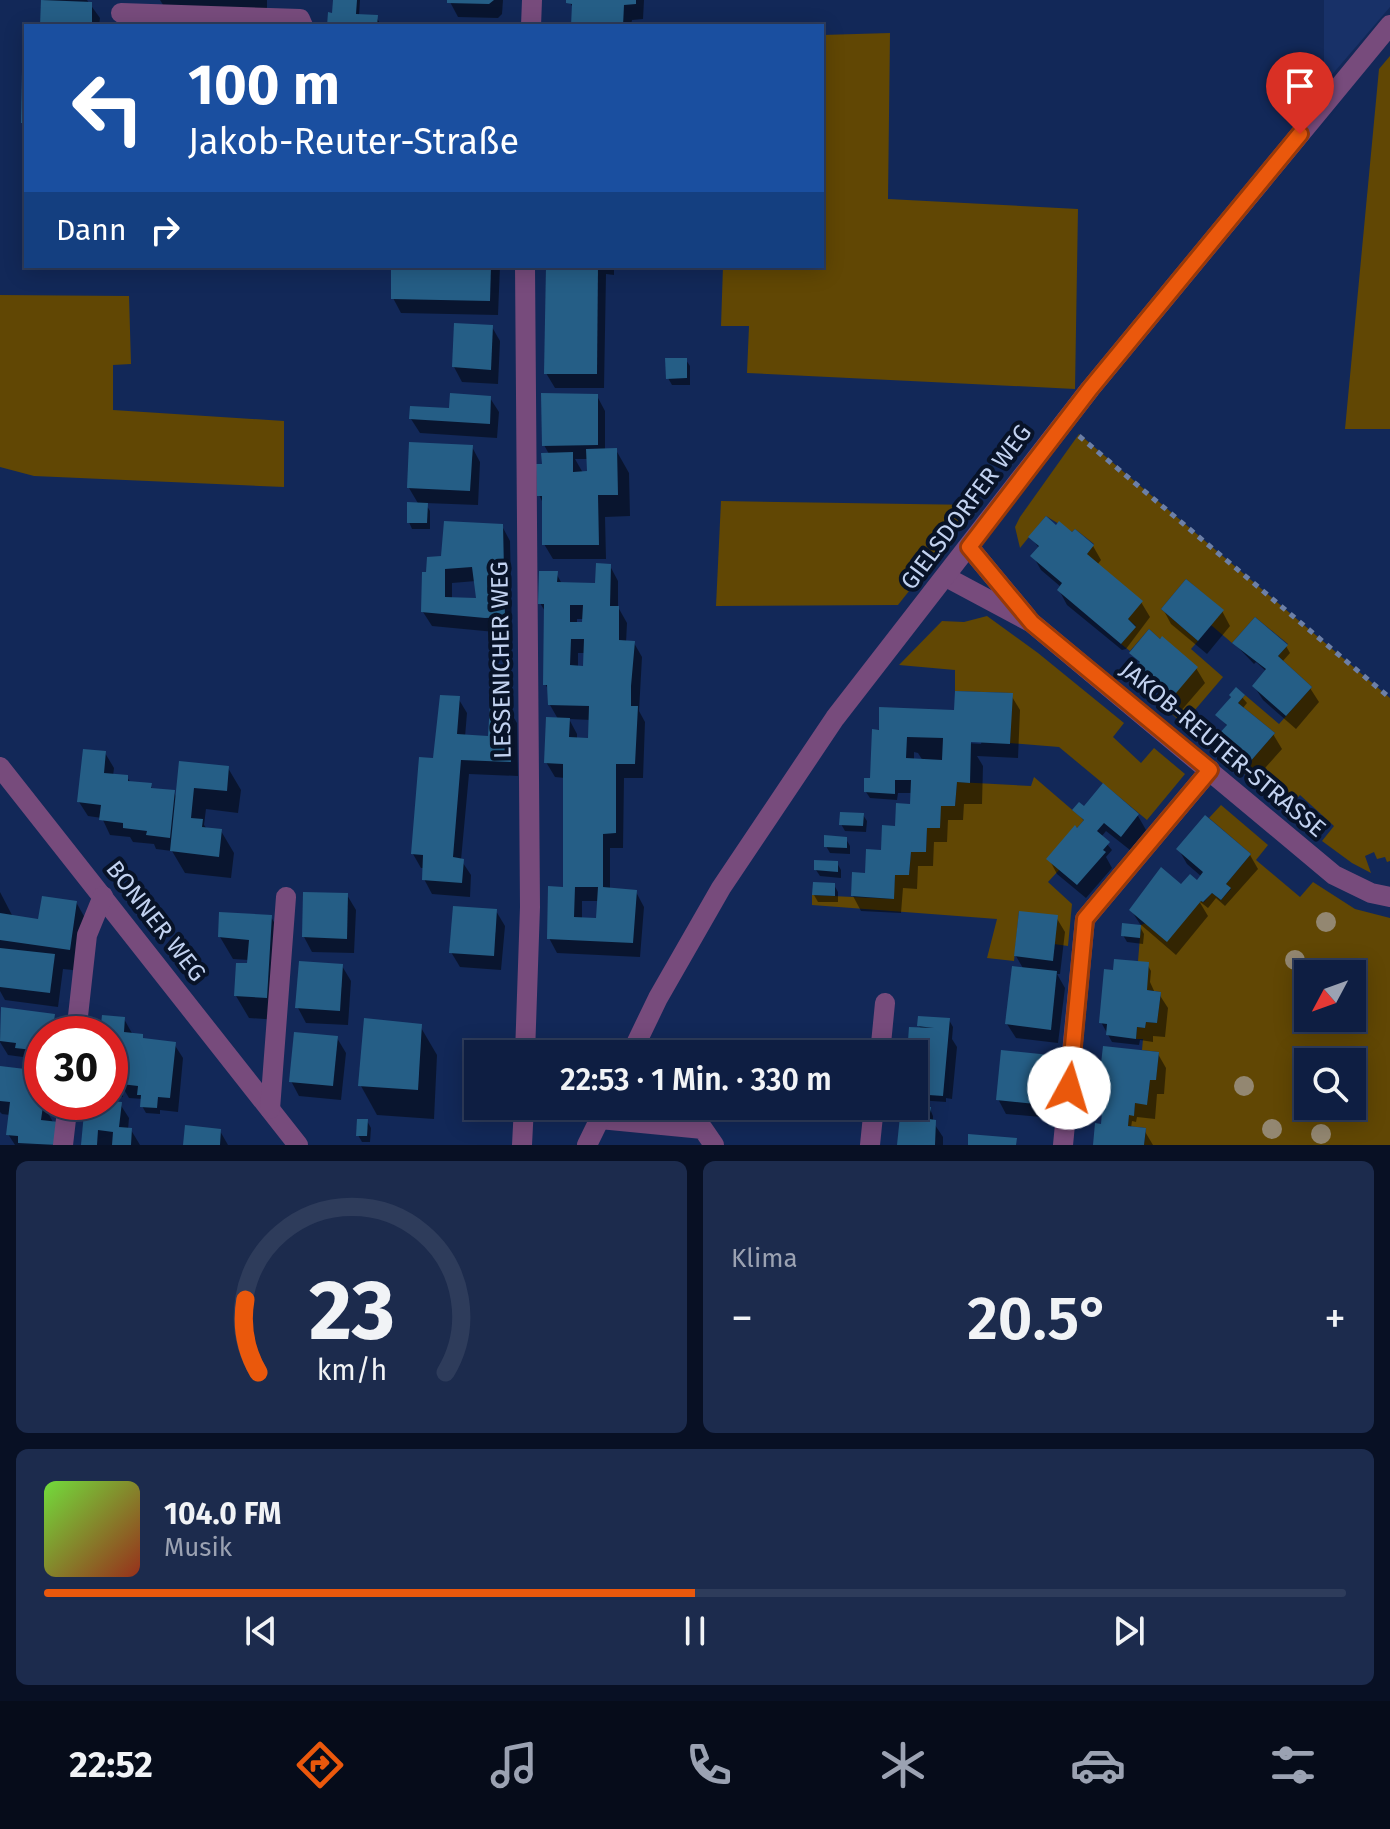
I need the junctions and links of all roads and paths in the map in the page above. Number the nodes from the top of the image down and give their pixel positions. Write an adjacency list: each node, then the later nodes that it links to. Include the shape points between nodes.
1 (532, 0): 4 (street)
2 (121, 13): 3 (street)
3 (301, 15)
4 (531, 24)
5 (1390, 25): 7 (street, GIELSDORFER WEG)
6 (525, 268): 19 (street, LESSENICHER WEG, via 530,907)
7 (1064, 423): 8 (street, GIELSDORFER WEG); 11 (path)
8 (969, 547): 9 (street, GIELSDORFER WEG); 10 (street, JAKOB-REUTER-STRASSE)
9 (946, 577): 10 (street, JAKOB-REUTER-STRASSE); 20 (street, GIELSDORFER WEG, via 835,718 764,820 686,947)
10 (1032, 623): 13 (street, JAKOB-REUTER-STRASSE)
11 (1390, 698)
12 (0, 767): 14 (street, BONNER WEG)
13 (1210, 770): 16 (street, JAKOB-REUTER-STRASSE, via 1334,875); 34 (street, via 1085,919)
14 (103, 896): 18 (street, via 87,935); 22 (street, BONNER WEG)
15 (286, 897): 22 (street)
16 (1390, 897)
17 (885, 1003): 21 (street)
18 (78, 1016)
19 (525, 1040)
20 (638, 1040)
21 (881, 1040)
22 (270, 1109): 29 (street, BONNER WEG)
23 (66, 1120): 28 (street)
24 (523, 1120): 30 (street)
25 (599, 1120): 31 (street)
26 (650, 1120): 32 (street, via 703,1129)
27 (873, 1120): 33 (street)
28 (63, 1145)
29 (298, 1145)
30 (522, 1145)
31 (587, 1145)
32 (714, 1145)
33 (870, 1145)
34 (1063, 1145)

